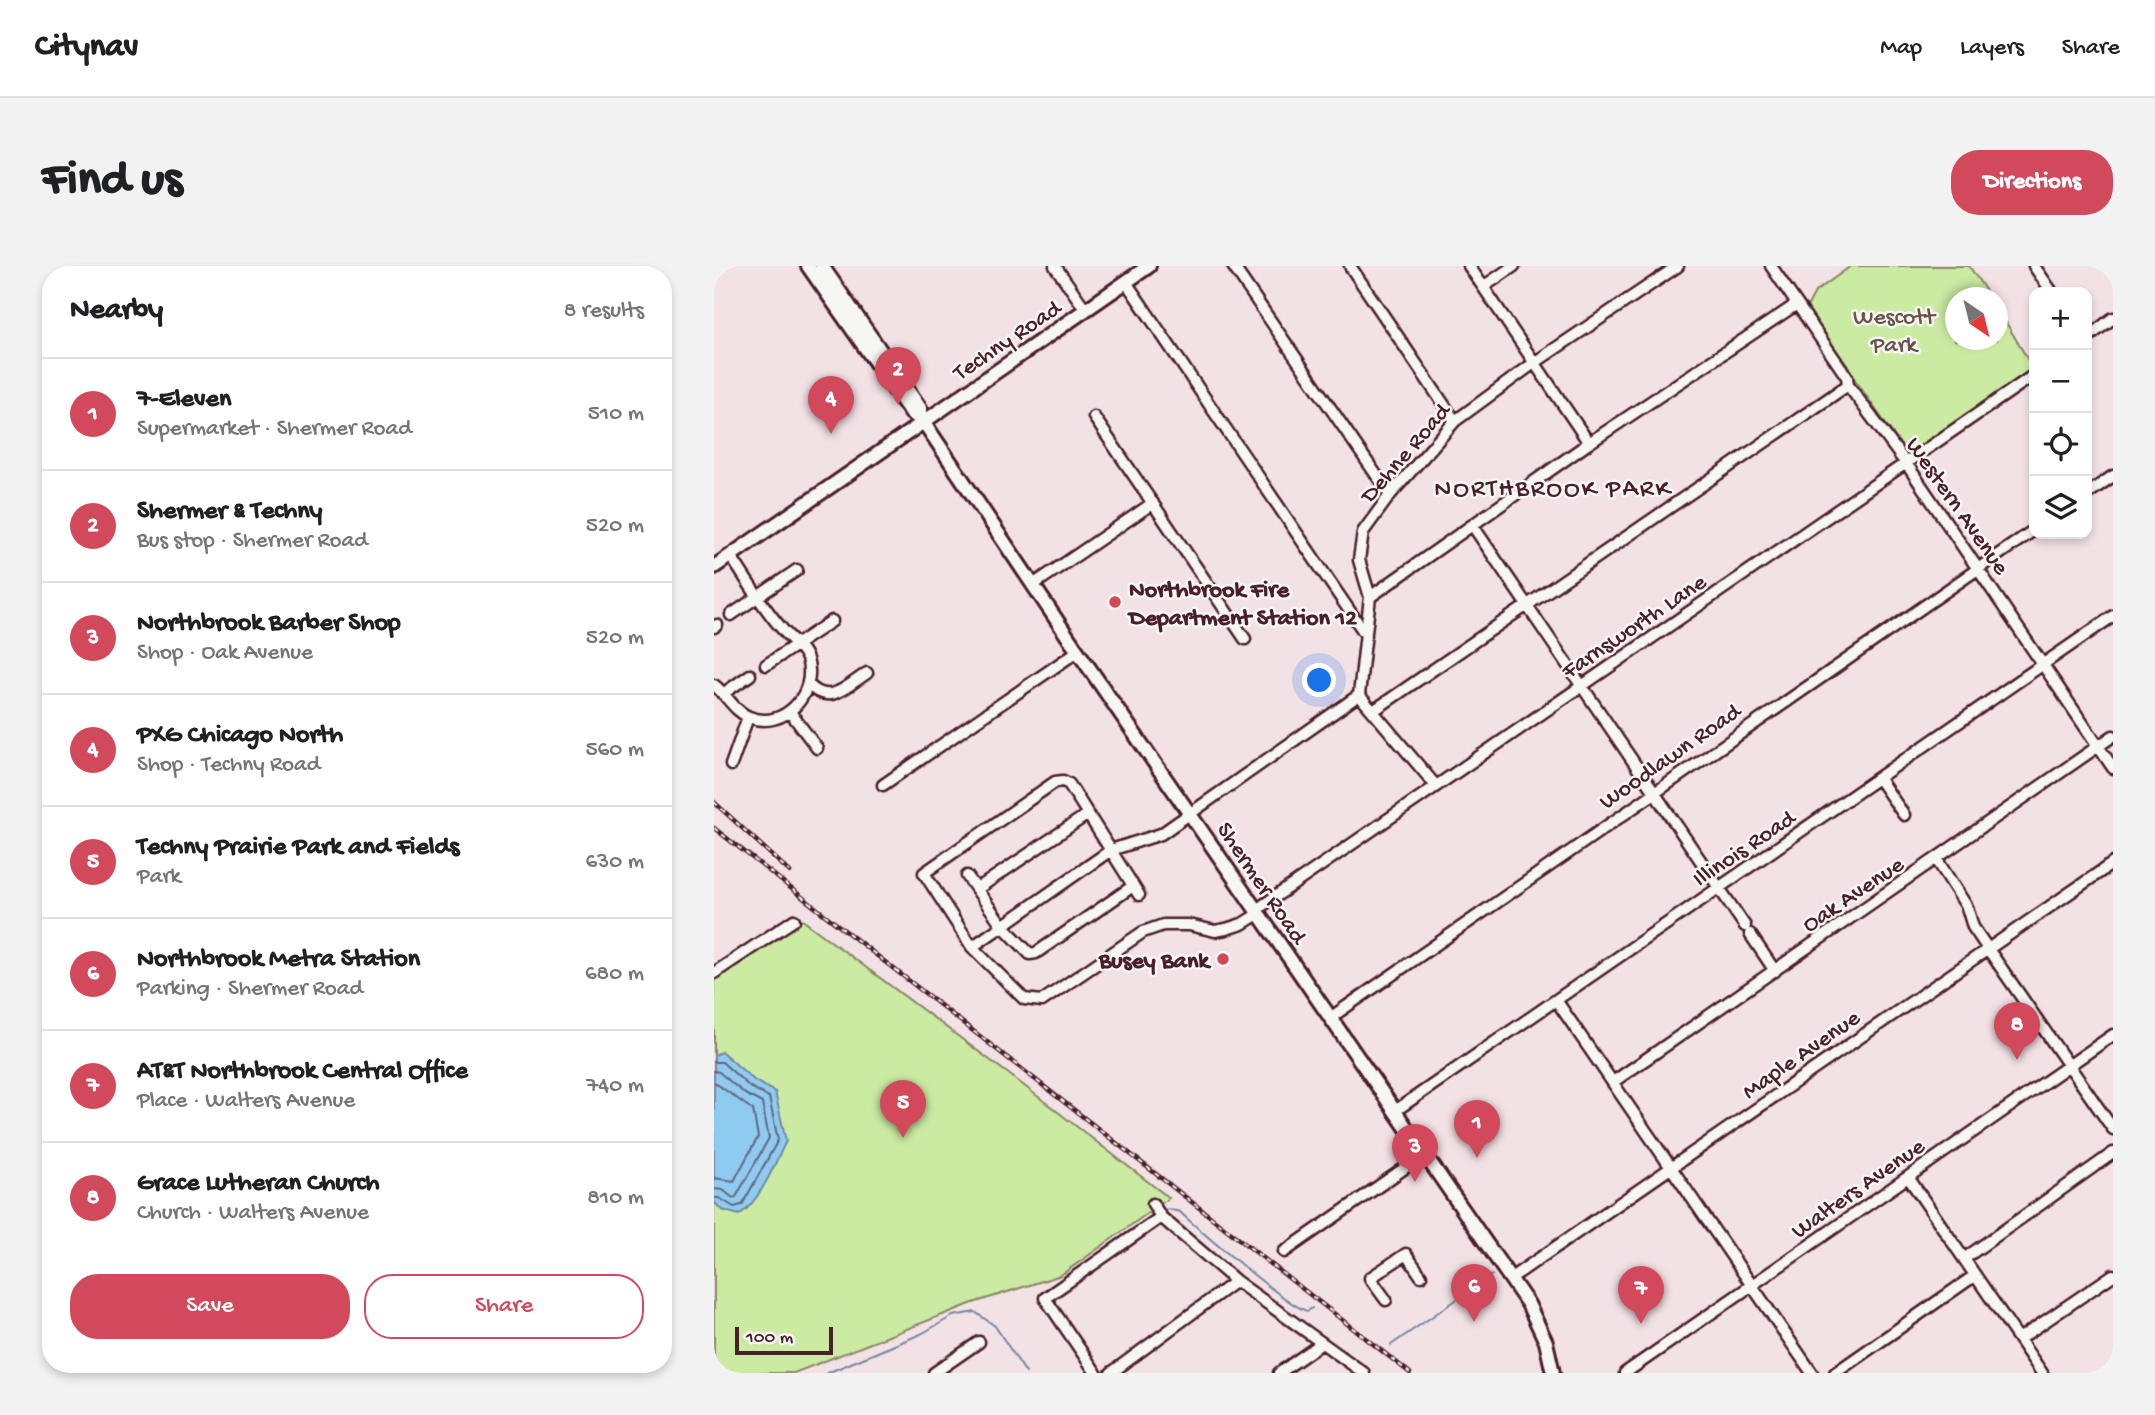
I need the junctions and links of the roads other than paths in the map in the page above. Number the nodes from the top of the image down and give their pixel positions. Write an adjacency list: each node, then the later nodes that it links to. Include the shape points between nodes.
1 (808, 266): 23 (main road, Shermer Road, via 911,414)
2 (822, 266): 23 (main road, Shermer Road, via 920,408)
3 (1055, 266): 16 (street)
4 (1149, 266): 12 (main road, Techny Road)
5 (1233, 266): 29 (street)
6 (1350, 266): 24 (street)
7 (1468, 266): 13 (street)
8 (1514, 266): 13 (street)
9 (1678, 266): 19 (street, Dehne Road)
10 (1771, 266): 15 (street, Western Avenue)
11 (2034, 266): 14 (street)
12 (1126, 282): 16 (main road, Techny Road); 44 (street)
13 (1483, 287): 19 (street)
14 (2049, 287)
15 (1797, 304): 21 (street, Western Avenue); 25 (street)
16 (1086, 310): 23 (main road, Techny Road)
17 (2113, 318): 18 (street)
18 (2092, 334)
19 (1534, 363): 24 (street, Dehne Road); 25 (street)
20 (2029, 377): 26 (street, Farnsworth Lane)
21 (1848, 385): 26 (street, Western Avenue); 40 (street)
22 (1094, 417): 30 (street)
23 (923, 421): 33 (main road, Techny Road); 37 (main road, Shermer Road)
24 (1455, 421): 29 (street, Dehne Road)
25 (1589, 443): 31 (street)
26 (1906, 463): 35 (street, Western Avenue); 54 (street, Farnsworth Lane)
27 (2113, 476): 28 (street)
28 (2092, 491)
29 (1390, 495): 39 (street, Dehne Road, via 1363,532 1359,560)
30 (1153, 503): 37 (street); 45 (street)
31 (1474, 526): 39 (street); 40 (street)
32 (2029, 533): 35 (street, Woodlawn Road)
33 (730, 555): 34 (main road, Techny Road); 38 (street)
34 (714, 567)
35 (1977, 569): 48 (street, Western Avenue); 68 (street, Woodlawn Road)
36 (797, 570): 38 (street)
37 (1033, 585): 47 (main road, Shermer Road)
38 (758, 596): 41 (street); 46 (street)
39 (1370, 597): 44 (street, Dehne Road)
40 (1527, 606): 54 (street); 57 (street)
41 (731, 615)
42 (2113, 616): 48 (street, Illinois Road)
43 (832, 621): 46 (street)
44 (1366, 635): 56 (street, Dehne Road)
45 (1245, 639)
46 (797, 645): 49 (street); 52 (street, via 807,658)
47 (1078, 651): 66 (street); 69 (main road, Shermer Road)
48 (2042, 664): 61 (street, Western Avenue); 65 (street, Illinois Road)
49 (766, 665)
50 (867, 673): 52 (street, via 824,696)
51 (750, 675): 55 (street)
52 (808, 684): 58 (street)
53 (714, 685): 55 (street)
54 (1581, 686): 67 (street, Farnsworth Lane); 68 (street)
55 (724, 693): 59 (street)
56 (1359, 695): 57 (street); 69 (street)
57 (1373, 711): 67 (street)
58 (790, 712): 59 (street, via 772,720); 62 (street)
59 (748, 717): 63 (street)
60 (2113, 736): 61 (street, Oak Avenue)
61 (2098, 747): 64 (street, Western Avenue); 73 (street, Oak Avenue)
62 (817, 748)
63 (732, 765)
64 (2113, 768)
65 (1879, 779): 71 (street); 76 (street, Illinois Road)
66 (883, 785)
67 (1436, 786): 78 (street, Farnsworth Lane)
68 (1653, 792): 76 (street); 86 (street, Woodlawn Road)
69 (1190, 812): 72 (street, via 1161,834); 78 (main road, Shermer Road)
70 (1088, 814): 72 (street); 77 (street); 81 (street, via 1069,784 1055,782 924,873)
71 (1904, 815)
72 (1111, 849): 80 (street); 80 (street, via 1136,890 1036,953 1030,954)
73 (1937, 860): 82 (street); 83 (street, Oak Avenue)
74 (2113, 863): 82 (street, Maple Avenue)
75 (967, 876): 77 (street)
76 (1719, 888): 83 (street); 85 (street, Illinois Road)
77 (976, 889): 80 (street)
78 (1257, 912): 81 (street, Farnsworth Lane, via 1234,927 1215,931 1189,925 1143,932 1042,1001 1024,999); 86 (main road, Shermer Road)
79 (794, 920): 84 (street)
80 (1002, 925): 81 (street)
81 (972, 947)
82 (1988, 949): 88 (street); 94 (street, Maple Avenue)
83 (1775, 971): 89 (street, Oak Avenue)
84 (714, 974)
85 (1556, 1000): 89 (street); 90 (street, Illinois Road)
86 (1330, 1018): 90 (main road, Shermer Road)
87 (2113, 1035): 88 (street, Walters Avenue)
88 (2068, 1066): 91 (street); 95 (street, Walters Avenue)
89 (1613, 1083): 94 (street)
90 (1395, 1111): 93 (main road, Shermer Road)
91 (2113, 1129)
92 (2113, 1153): 99 (street)
93 (1425, 1154): 98 (street); 103 (main road, Shermer Road)
94 (1671, 1168): 103 (street, Maple Avenue); 105 (street)
95 (1908, 1177): 99 (street); 105 (street, Walters Avenue)
96 (1153, 1204): 97 (street)
97 (1161, 1217): 104 (street); 111 (street, via 1045,1298)
98 (1284, 1252)
99 (1965, 1258): 102 (street)
100 (2113, 1275): 107 (street)
101 (1421, 1276): 106 (street, via 1406,1254 1370,1278)
102 (1974, 1276): 107 (street); 118 (street)
103 (1511, 1278): 115 (main road, Shermer Road, via 1543,1334)
104 (1236, 1281): 109 (street); 112 (street)
105 (1750, 1285): 116 (street, Walters Avenue); 117 (street)
106 (1386, 1300)
107 (2019, 1339): 119 (street)
108 (979, 1342): 110 (street)
109 (1322, 1343): 113 (street); 114 (street)
110 (934, 1373)
111 (1096, 1373)
112 (1111, 1373)
113 (1279, 1373)
114 (1364, 1373)
115 (1553, 1373)
116 (1625, 1373)
117 (1812, 1373)
118 (1835, 1373)
119 (2042, 1373)

